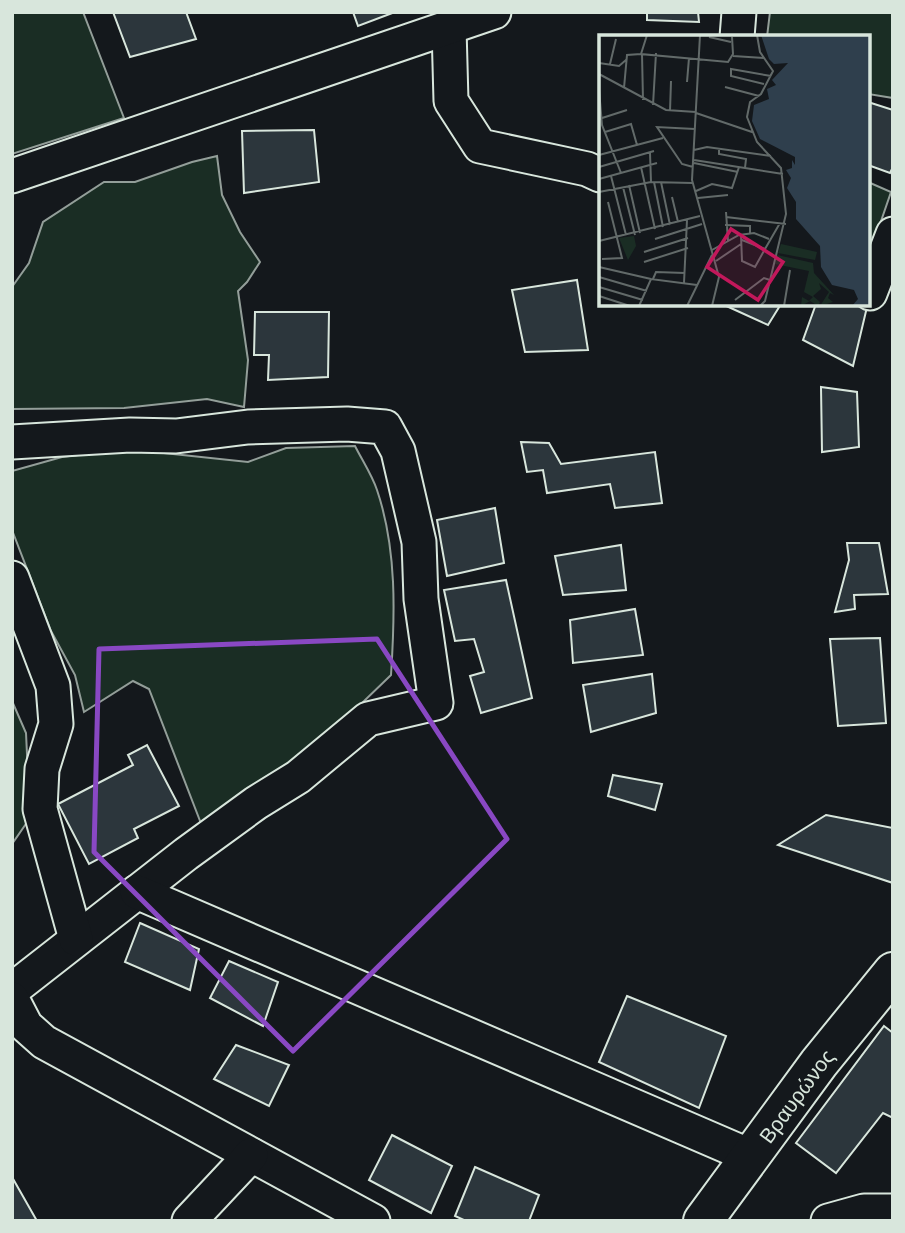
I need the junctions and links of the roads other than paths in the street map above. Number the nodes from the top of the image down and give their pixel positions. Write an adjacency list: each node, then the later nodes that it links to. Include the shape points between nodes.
1 (494, 12): 3 (street)
2 (739, 12): 4 (street)
3 (449, 28): 5 (street, via 451,101 480,146); 6 (street)
4 (737, 35)
5 (599, 175)
6 (12, 176)
7 (893, 234): 8 (street)
8 (877, 296)
9 (12, 442): 11 (street, via 347,425 385,427 398,451 419,542 421,599 436,703 368,719 298,777)
10 (12, 578): 12 (street, via 53,686 57,724 42,769 40,809)
11 (137, 892): 12 (street); 17 (street)
12 (76, 939): 14 (street)
13 (893, 972): 17 (main road, Βραυρώνος)
14 (12, 990)
15 (12, 999): 16 (street, via 26,1027 44,1042)
16 (251, 1155): 19 (street); 20 (street)
17 (750, 1156): 21 (main road, Βραυρώνος)
18 (893, 1211): 22 (street, via 864,1211)
19 (189, 1221)
20 (373, 1221)
21 (703, 1221)
22 (828, 1221)

